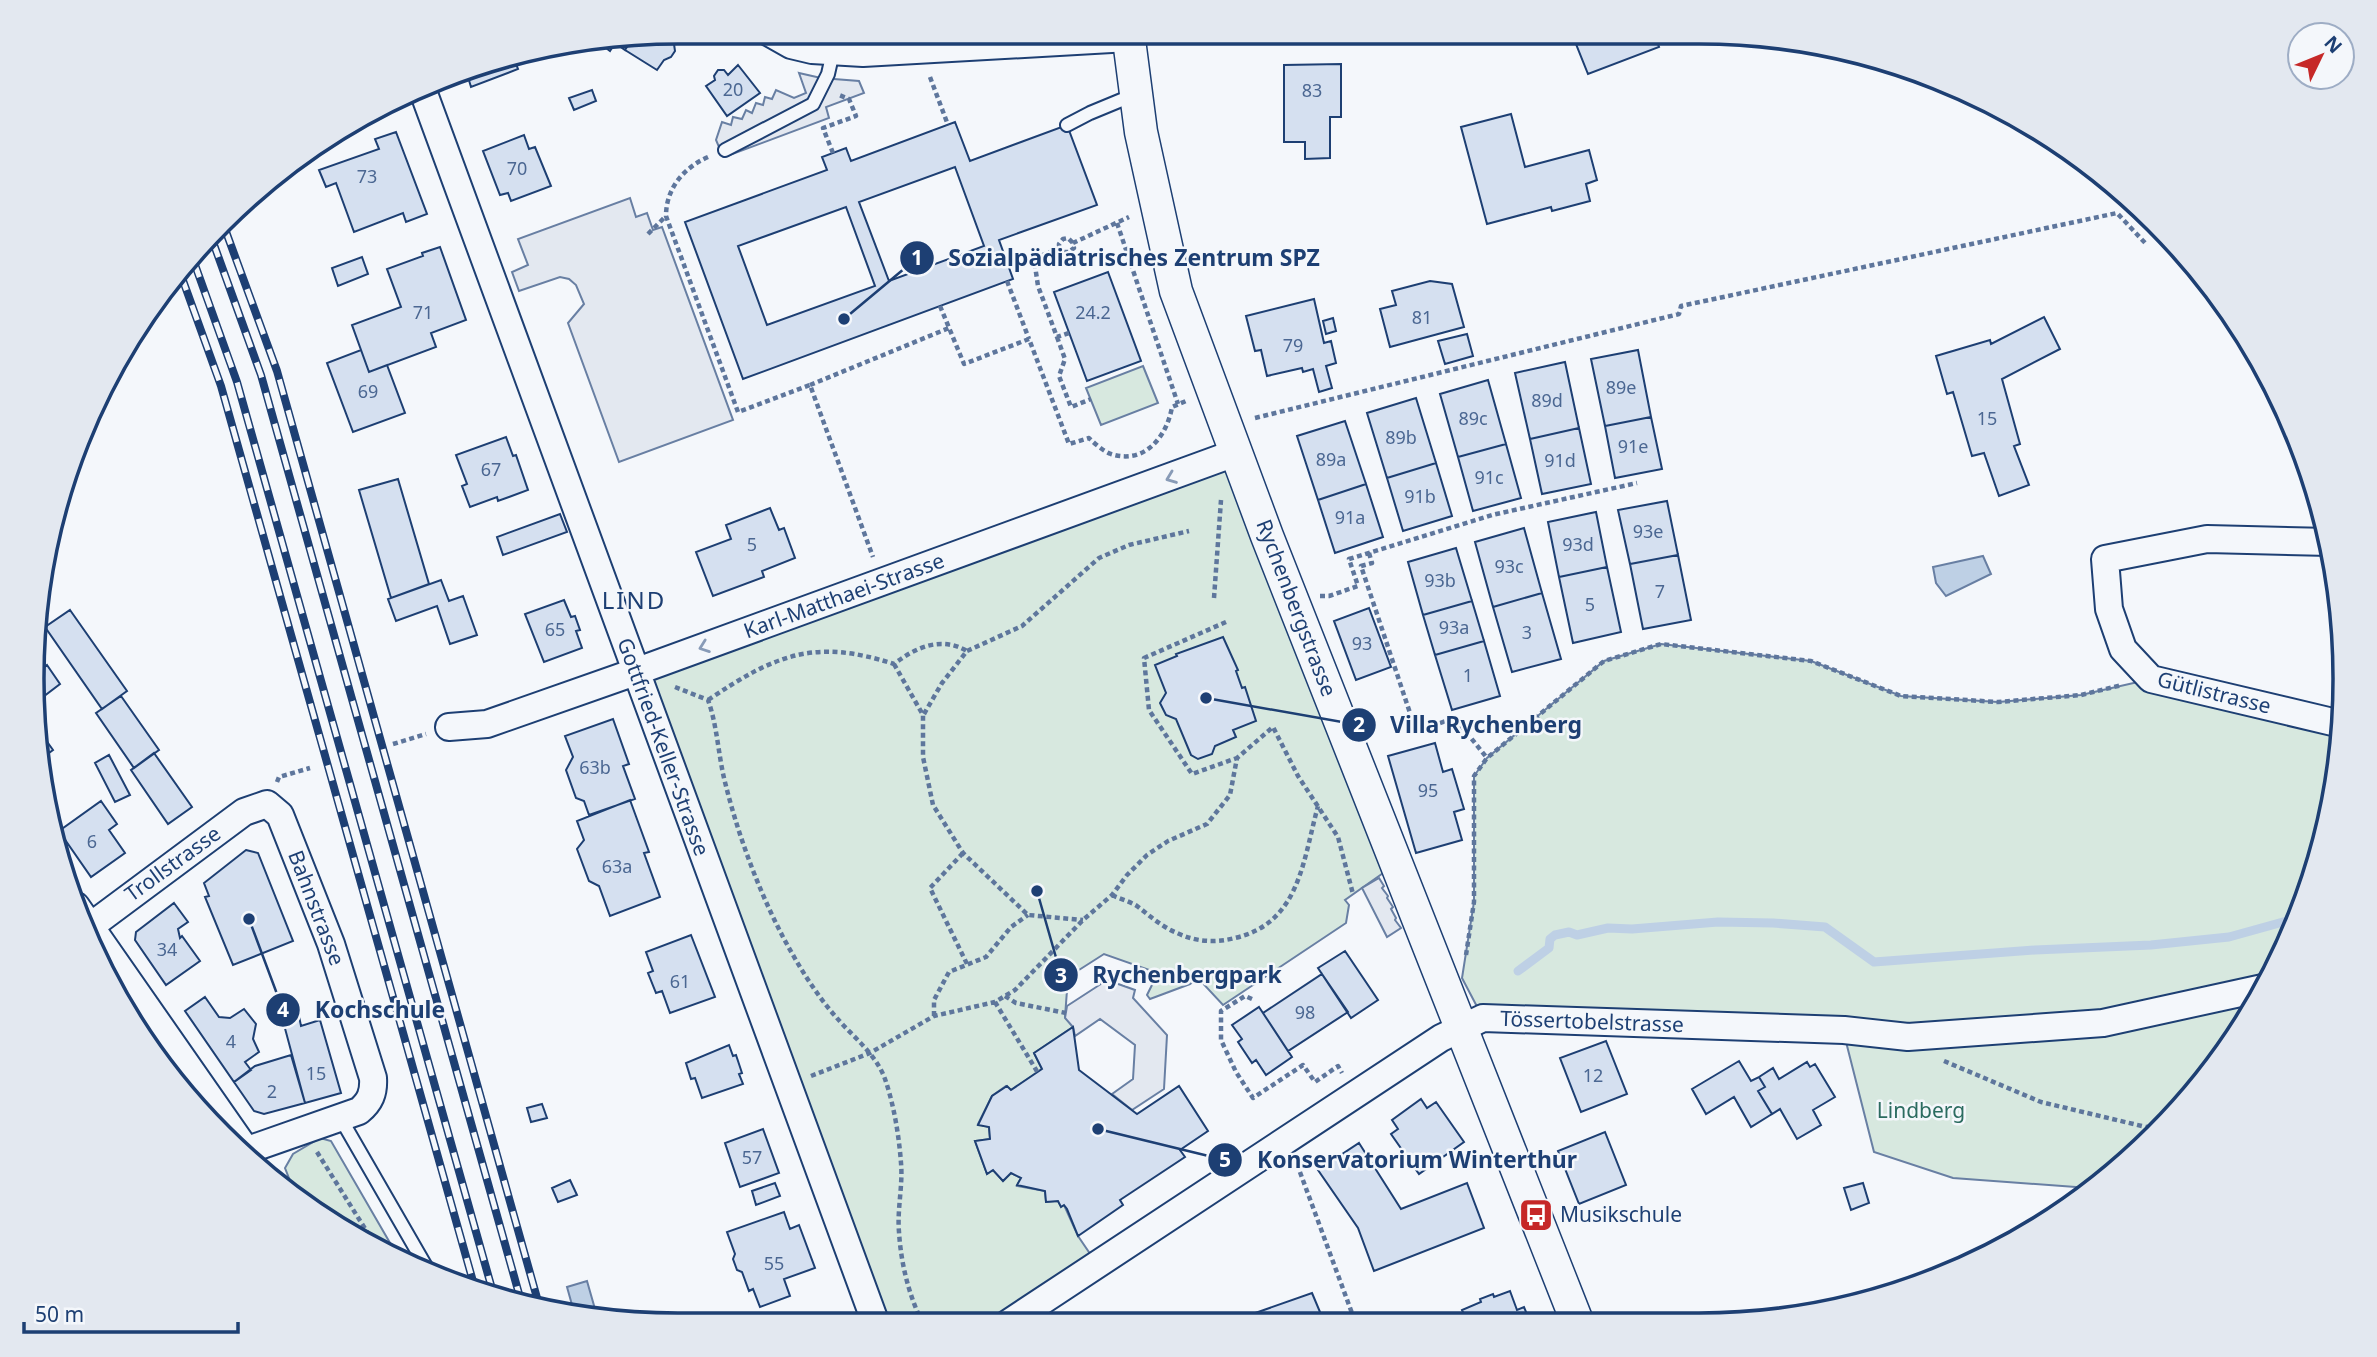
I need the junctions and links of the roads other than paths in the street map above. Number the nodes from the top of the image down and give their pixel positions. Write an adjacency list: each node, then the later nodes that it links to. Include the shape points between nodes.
1 (808, 44): 4 (street)
2 (996, 44): 4 (street)
3 (1130, 44): 5 (street, Rychenbergstrasse)
4 (833, 52): 8 (lane, via 813,104)
5 (1136, 94): 7 (lane); 9 (street, Rychenbergstrasse, via 1176,291)
6 (425, 97): 11 (street, Gottfried-Keller-Strasse)
7 (1068, 125)
8 (724, 150)
9 (1235, 453): 11 (street, Karl-Matthaei-Strasse, one-way to 11); 18 (street, Rychenbergstrasse)
10 (2318, 542): 12 (street, Gütlistrasse, via 2207,539 2105,559 2109,609 2123,649 2151,679)
11 (635, 672): 13 (street, Karl-Matthaei-Strasse, via 487,724); 23 (street, Gottfried-Keller-Strasse)
12 (2332, 721)
13 (449, 727)
14 (267, 804): 15 (street, Trollstrasse, via 244,812); 19 (street, Bahnstrasse, via 280,815 331,944 373,1079 367,1105)
15 (90, 916)
16 (107, 955): 20 (street)
17 (2251, 991): 18 (street, Tössertobelstrasse, via 2103,1023 1908,1037 1844,1030 1483,1018)
18 (1461, 1027): 24 (street, Tössertobelstrasse); 25 (street, Rychenbergstrasse)
19 (341, 1119): 21 (street, Bahnstrasse); 22 (lane)
20 (228, 1125)
21 (254, 1150)
22 (421, 1258)
23 (872, 1313)
24 (1024, 1313)
25 (1574, 1313)

